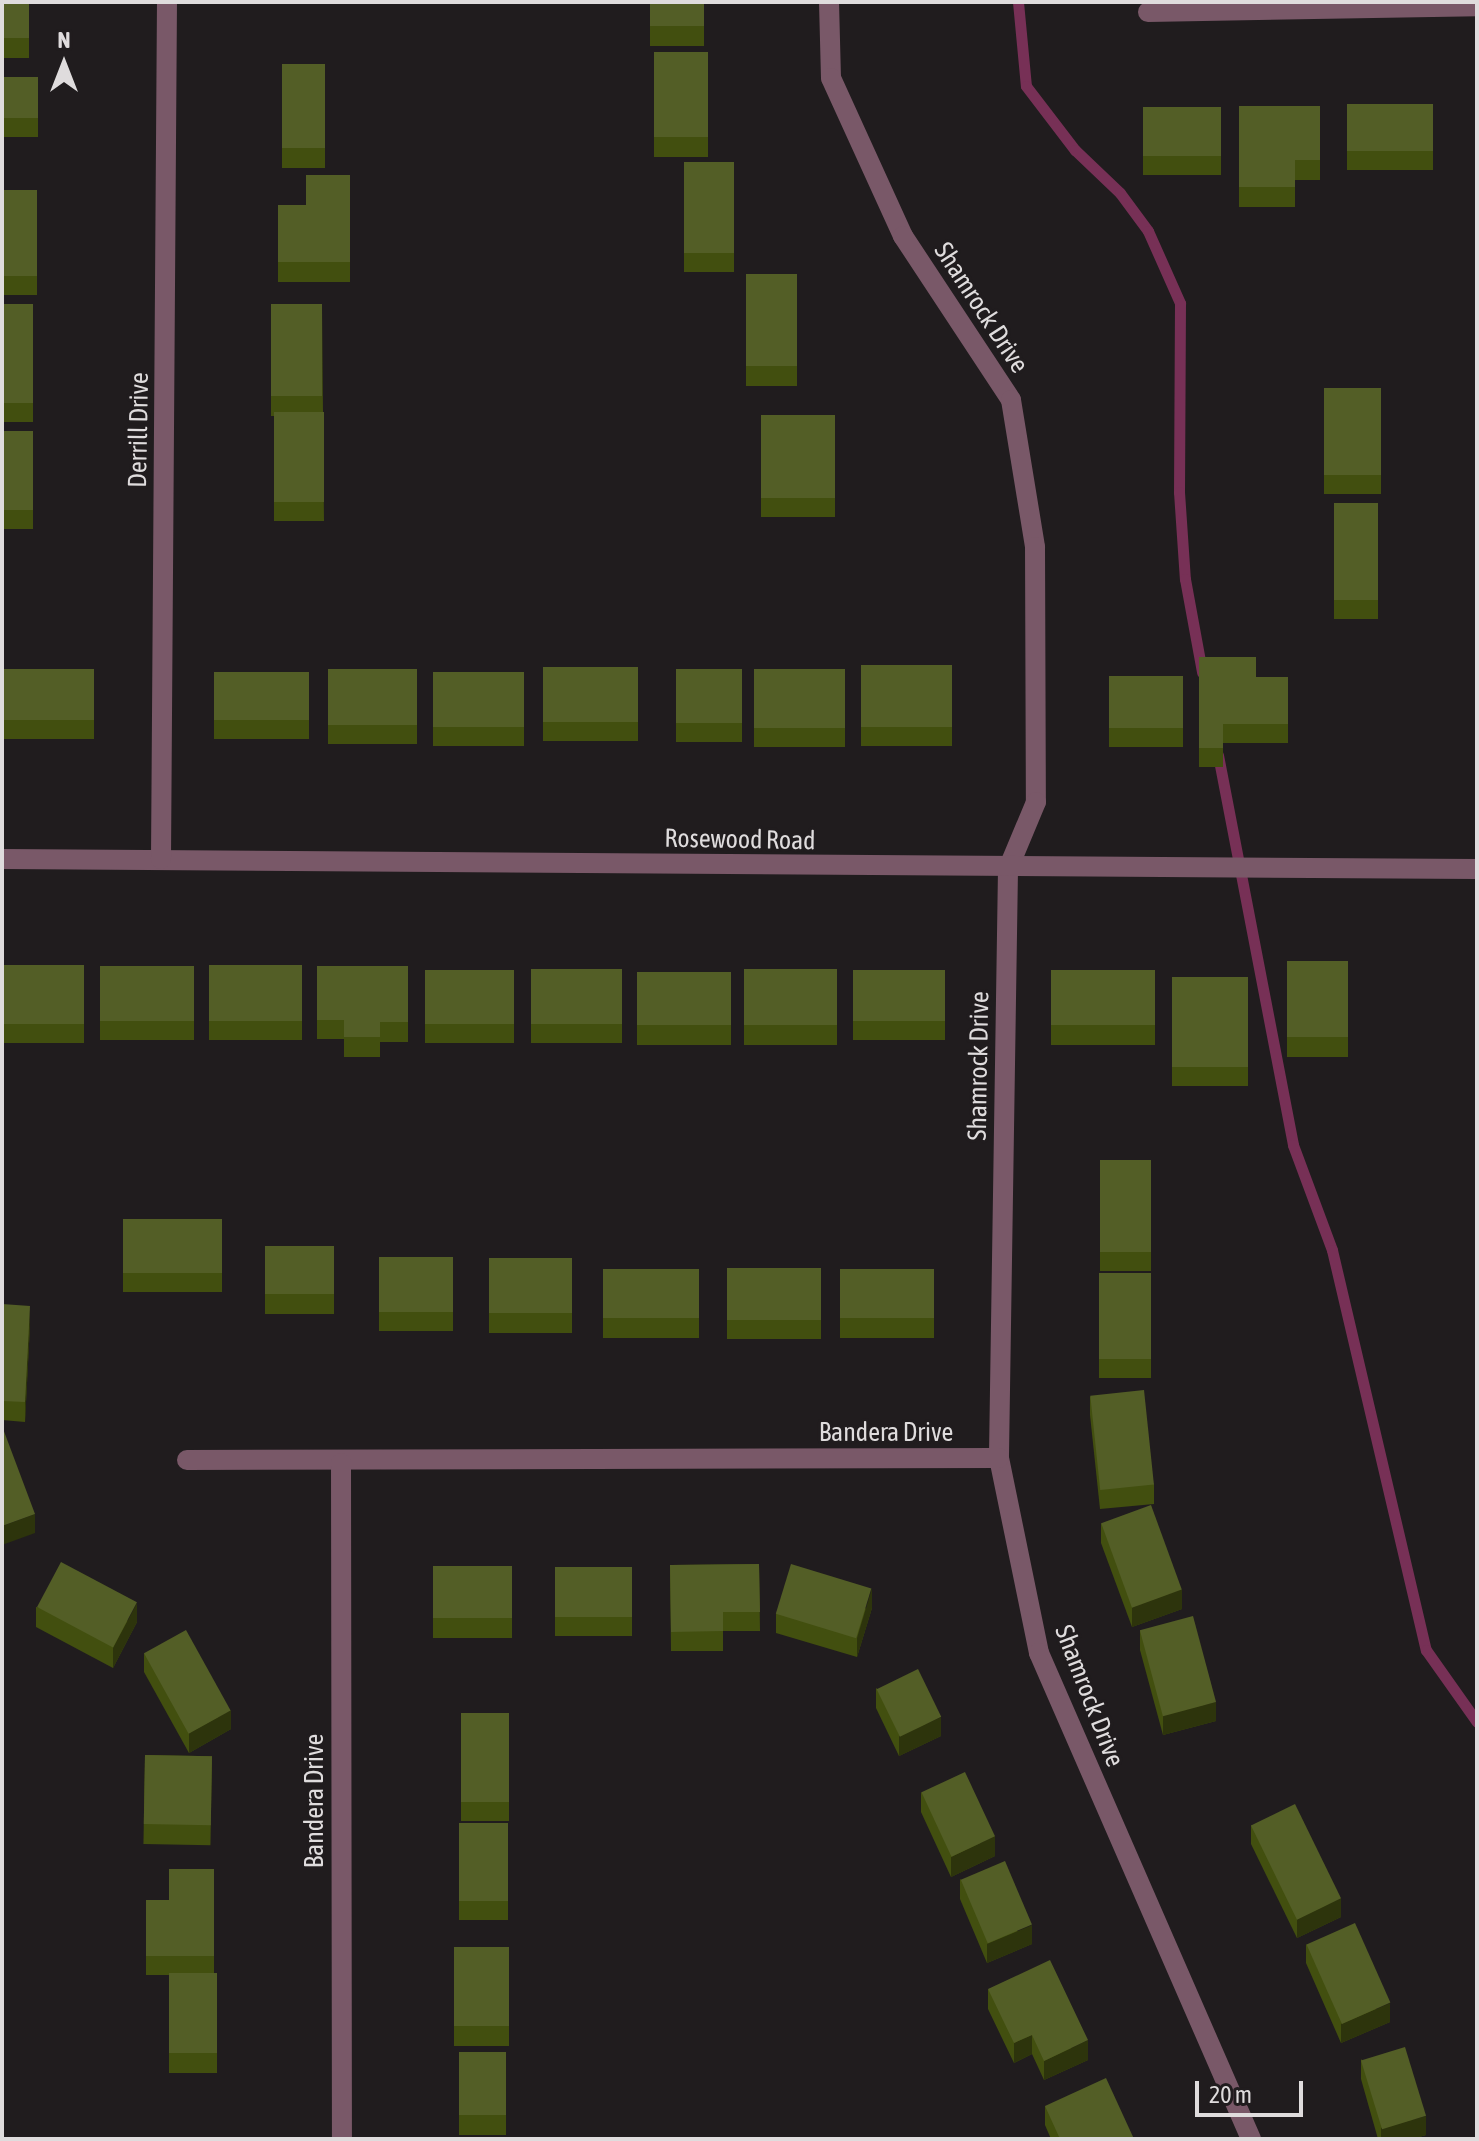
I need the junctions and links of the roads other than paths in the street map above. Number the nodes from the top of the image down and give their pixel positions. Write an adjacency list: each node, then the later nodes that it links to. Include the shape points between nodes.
1 (167, 2): 6 (street, Derrill Drive)
2 (829, 2): 7 (street, Shamrock Drive, via 831,78 844,107 903,236 1011,400 1035,547 1036,802)
3 (1477, 6): 4 (street)
4 (1148, 12)
5 (2, 859): 6 (street, Rosewood Road)
6 (161, 859): 7 (street, Rosewood Road)
7 (1008, 869): 8 (street, Rosewood Road); 9 (street, Shamrock Drive)
8 (1477, 869)
9 (999, 1458): 11 (street, Bandera Drive); 13 (street, Shamrock Drive, via 1039,1653)
10 (187, 1460): 11 (street, Bandera Drive)
11 (341, 1463): 12 (street, Bandera Drive)
12 (342, 2139)
13 (1251, 2139)

